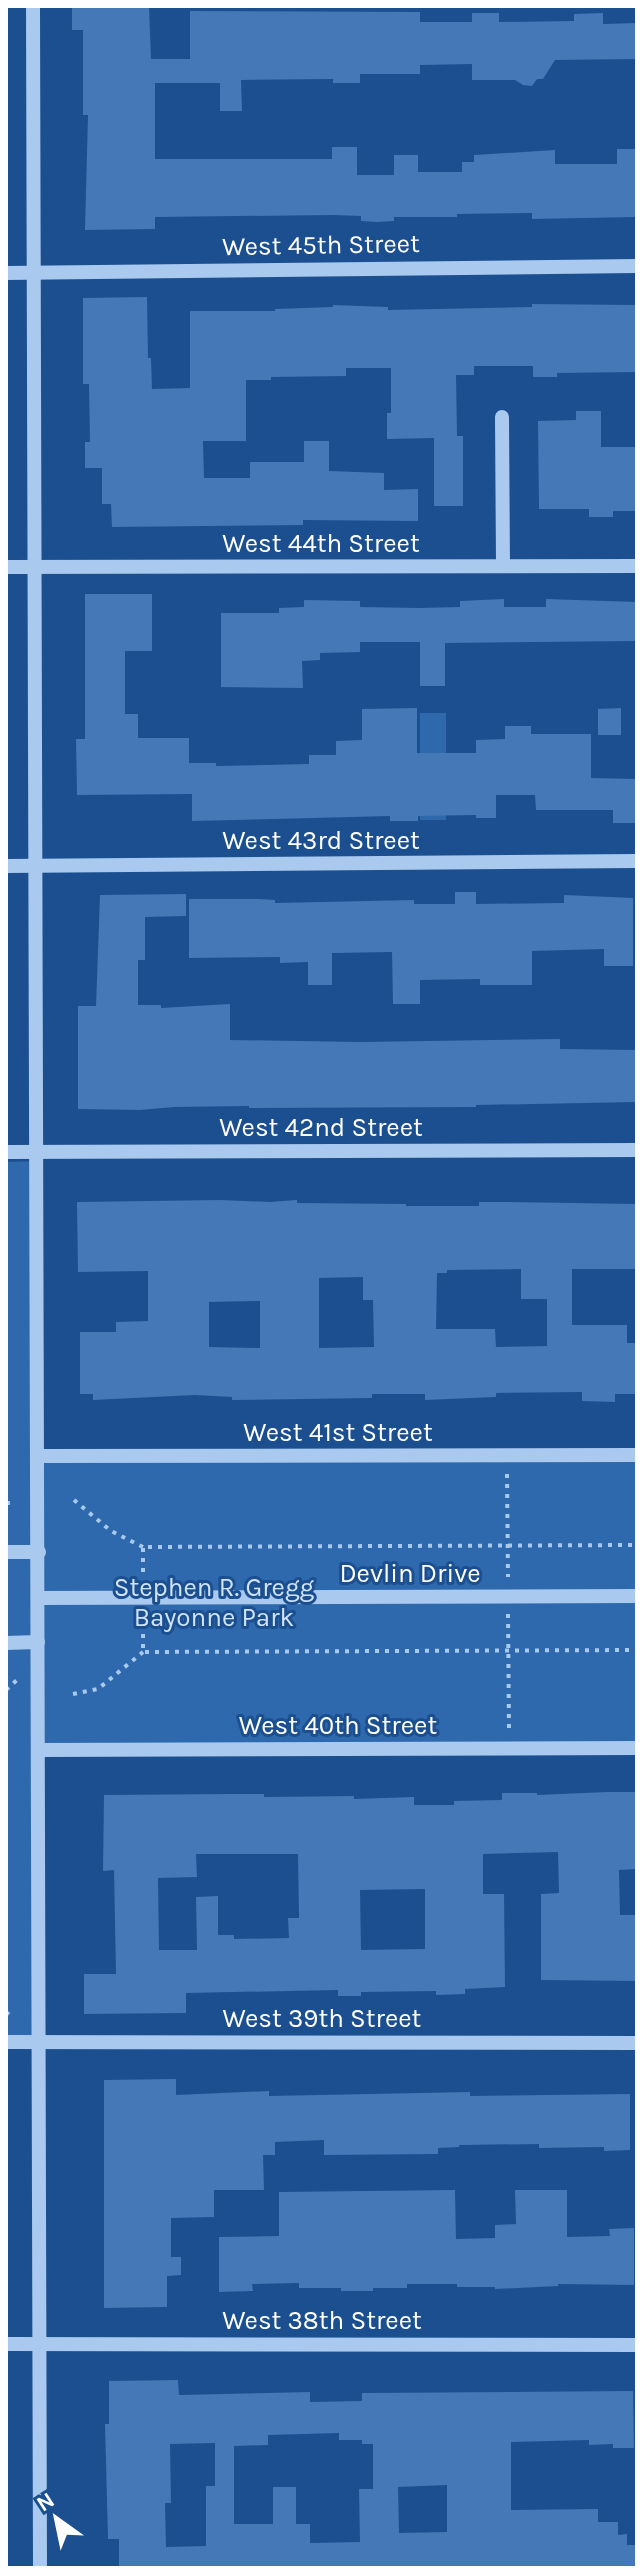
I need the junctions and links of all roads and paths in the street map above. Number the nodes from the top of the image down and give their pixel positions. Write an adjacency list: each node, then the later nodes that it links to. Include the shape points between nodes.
1 (33, 6): 4 (street)
2 (637, 266): 4 (street, West 45th Street)
3 (6, 273): 4 (street, West 45th Street)
4 (32, 273): 9 (street)
5 (502, 417): 6 (street)
6 (503, 566): 7 (street, West 44th Street); 9 (street, West 44th Street)
7 (637, 566)
8 (6, 567): 9 (street, West 44th Street)
9 (34, 567): 12 (street)
10 (637, 861): 12 (street, West 43rd Street)
11 (6, 866): 12 (street, West 43rd Street)
12 (36, 866): 14 (street)
13 (637, 1150): 14 (street, West 42nd Street)
14 (37, 1151): 15 (street, West 42nd Street); 17 (street)
15 (6, 1152)
16 (637, 1455): 17 (street, West 41st Street)
17 (38, 1456): 22 (street)
18 (74, 1500): 20 (path, via 111,1531)
19 (637, 1545): 20 (path)
20 (143, 1547): 23 (path)
21 (6, 1552): 22 (street)
22 (39, 1552): 25 (street)
23 (143, 1572)
24 (637, 1596): 25 (street, Devlin Drive)
25 (39, 1598): 27 (street)
26 (143, 1624): 30 (path)
27 (38, 1642): 28 (street); 35 (street)
28 (6, 1643)
29 (637, 1650): 30 (path)
30 (143, 1652): 33 (path, via 98,1689)
31 (17, 1680): 32 (path)
32 (7, 1688)
33 (73, 1694)
34 (637, 1748): 35 (street, West 40th Street)
35 (39, 1750): 39 (street)
36 (6, 2012): 37 (path)
37 (13, 2018)
38 (6, 2042): 39 (street, West 39th Street)
39 (39, 2042): 40 (street, West 39th Street); 42 (street)
40 (637, 2043)
41 (6, 2344): 42 (street, West 38th Street)
42 (39, 2344): 43 (street, West 38th Street); 44 (street)
43 (637, 2345)
44 (40, 2568)

